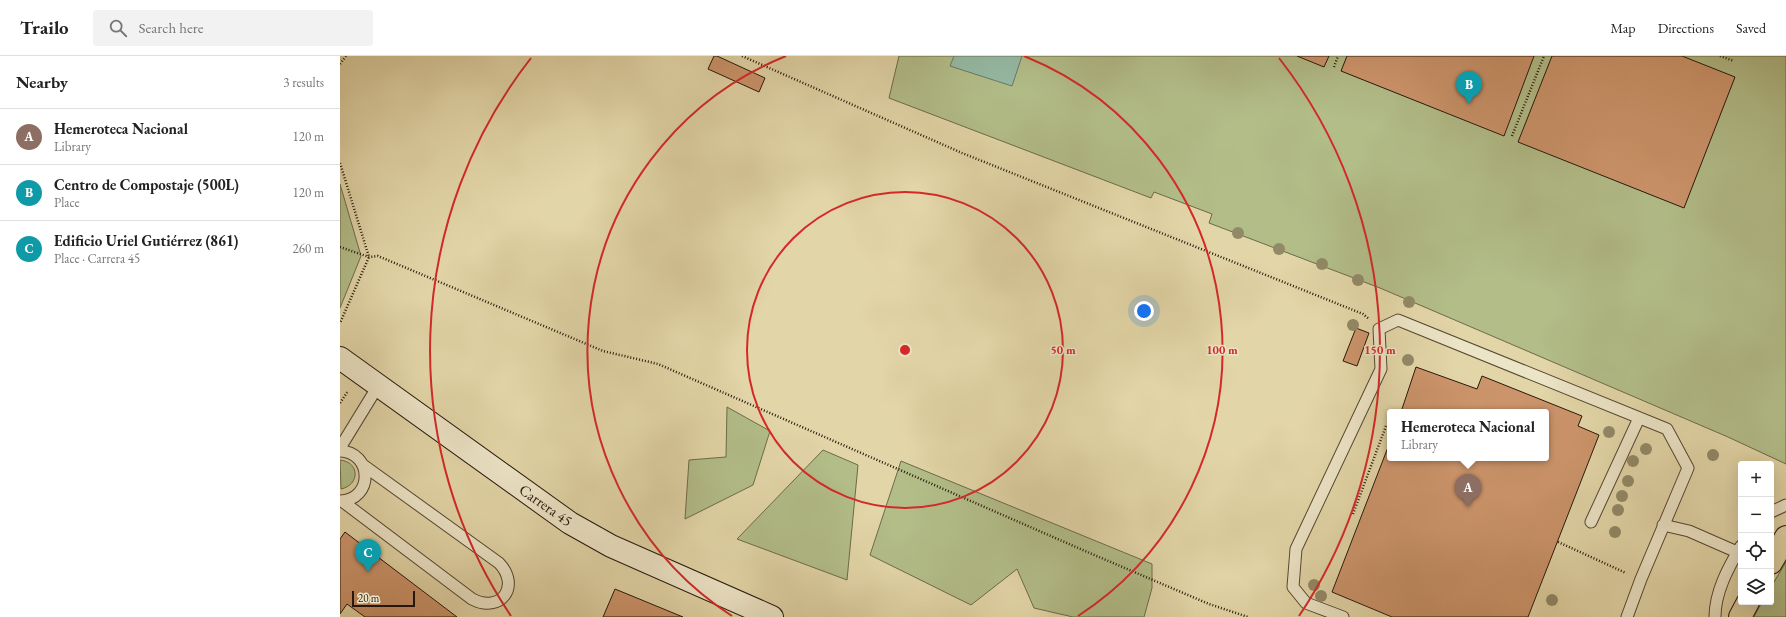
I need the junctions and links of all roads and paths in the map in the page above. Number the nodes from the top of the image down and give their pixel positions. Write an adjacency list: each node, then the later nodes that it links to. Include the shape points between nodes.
1 (346, 56): 7 (path)
2 (742, 56): 14 (path, via 962,153 1363,314)
3 (1338, 56): 8 (path)
4 (1544, 56): 9 (path)
5 (1720, 56): 6 (path)
6 (1734, 61)
7 (340, 64)
8 (1334, 68)
9 (1512, 136)
10 (340, 162): 12 (path)
11 (340, 247): 12 (path)
12 (369, 258): 13 (path); 38 (path, via 378,256 603,351 658,364 1099,557 1209,604)
13 (340, 323)
14 (1379, 329): 19 (lane, via 1398,320); 39 (lane, via 1381,369 1296,549 1293,587 1306,603)
15 (340, 358): 16 (street, Carrera 45)
16 (378, 386): 21 (lane); 37 (street, Carrera 45, via 570,523 611,546)
17 (344, 388): 18 (path, via 349,391)
18 (340, 403)
19 (1639, 418): 28 (lane); 29 (lane, via 1667,429 1688,468)
20 (1386, 426): 27 (path)
21 (340, 448)
22 (340, 451): 23 (lane, via 352,454)
23 (363, 465): 24 (lane, via 365,481 362,489 350,499); 24 (lane, via 499,563 508,577 506,592 498,601 481,604)
24 (341, 501)
25 (1786, 505): 26 (lane)
26 (1774, 511)
27 (1354, 514)
28 (1591, 522)
29 (1663, 525): 32 (lane, via 1689,531); 35 (lane)
30 (1786, 537): 34 (main road)
31 (1558, 542): 35 (path)
32 (1738, 549)
33 (1738, 551): 41 (lane, via 1716,597)
34 (1774, 558)
35 (1641, 579): 40 (lane)
36 (1746, 605): 42 (main road)
37 (759, 614)
38 (1248, 617)
39 (1343, 617)
40 (1627, 617)
41 (1715, 617)
42 (1740, 617)

